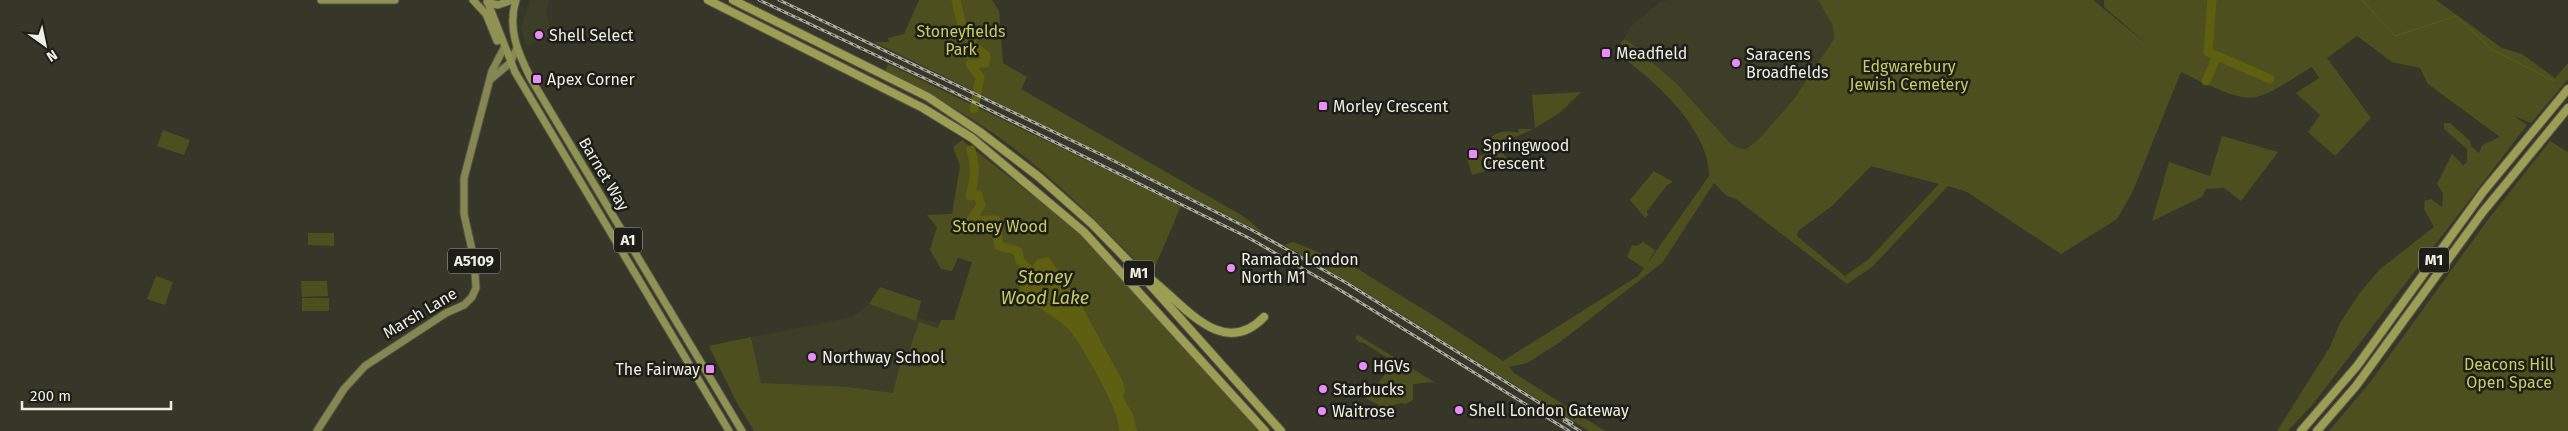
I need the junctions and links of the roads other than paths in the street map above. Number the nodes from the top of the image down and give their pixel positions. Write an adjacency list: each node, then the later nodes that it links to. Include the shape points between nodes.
1 (320, 0): 2 (highway)
2 (395, 0)
3 (473, 0): 9 (highway, A1, via 486,14 498,43)
4 (512, 0): 8 (highway, via 498,5)
5 (516, 0): 10 (highway, Barnet Way / A1, via 512,28)
6 (708, 0): 18 (highway, M1, via 923,108 972,138 1084,232)
7 (733, 0): 15 (highway, M1, via 928,97 1039,177)
8 (486, 1): 9 (highway, Barnet Way / A1)
9 (504, 48): 11 (highway, Barnet Way / A1); 12 (main road, Marsh Lane / A5109)
10 (517, 48): 11 (main road); 21 (highway, Barnet Way / A1, via 536,87)
11 (510, 63): 12 (main road); 20 (highway, Barnet Way / A1)
12 (491, 79): 19 (main road, Marsh Lane / A5109, via 464,178 464,214 474,259 476,288 472,297 365,366 344,388)
13 (2568, 89): 26 (highway, M1, via 2483,192 2357,366)
14 (2568, 108): 27 (highway, M1, via 2482,213 2356,386)
15 (1136, 269): 16 (highway, M1, via 1160,284 1201,324 1219,332 1235,333 1250,329); 17 (highway, M1)
16 (1264, 317)
17 (1240, 386): 24 (highway, M1); 25 (highway, M1)
18 (1231, 394): 22 (highway, M1); 23 (highway, M1)
19 (317, 431)
20 (729, 431)
21 (742, 431)
22 (1261, 431)
23 (1265, 431)
24 (1281, 431)
25 (1288, 431)
26 (2300, 431)
27 (2317, 431)

